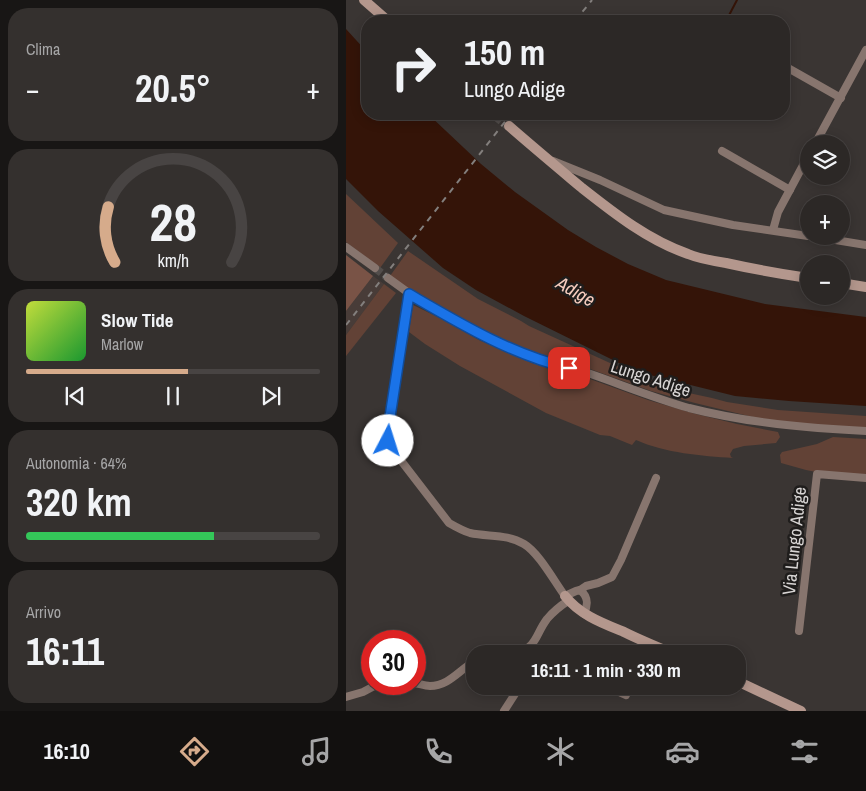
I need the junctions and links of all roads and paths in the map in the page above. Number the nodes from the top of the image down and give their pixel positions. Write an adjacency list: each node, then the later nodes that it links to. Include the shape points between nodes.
1 (364, 0): 2 (main road)
2 (381, 15)
3 (866, 50): 5 (street)
4 (790, 69): 5 (street)
5 (841, 98): 7 (street)
6 (509, 126): 9 (main road)
7 (820, 135)
8 (722, 151): 11 (street)
9 (544, 157): 12 (street, via 664,210); 18 (main road, via 619,217 671,247 709,260)
10 (800, 171): 11 (street)
11 (790, 190): 12 (street)
12 (773, 230): 13 (street)
13 (800, 234)
14 (850, 243): 15 (street)
15 (866, 246)
16 (346, 247): 17 (street)
17 (375, 268)
18 (800, 277)
19 (388, 278): 22 (street, Lungo Adige)
20 (850, 284): 21 (main road)
21 (866, 287)
22 (409, 294): 23 (street, Lungo Adige, via 495,341 658,399 721,415 786,426); 27 (street, via 387,436 389,446 449,522 471,533 524,544 534,552)
23 (866, 432)
24 (656, 478): 26 (street, via 612,576)
25 (866, 478): 29 (street, Via Lungo Adige, via 817,474)
26 (580, 590): 27 (street); 28 (street, via 587,600)
27 (566, 598): 28 (main road); 30 (street, via 546,620)
28 (584, 614): 31 (main road)
29 (800, 631)
30 (533, 645)
31 (653, 645)
32 (466, 668): 33 (street, via 445,683)
33 (426, 685)
34 (746, 685): 39 (main road)
35 (361, 693): 37 (street)
36 (514, 695): 38 (street)
37 (346, 697)
38 (504, 711)
39 (800, 711)

